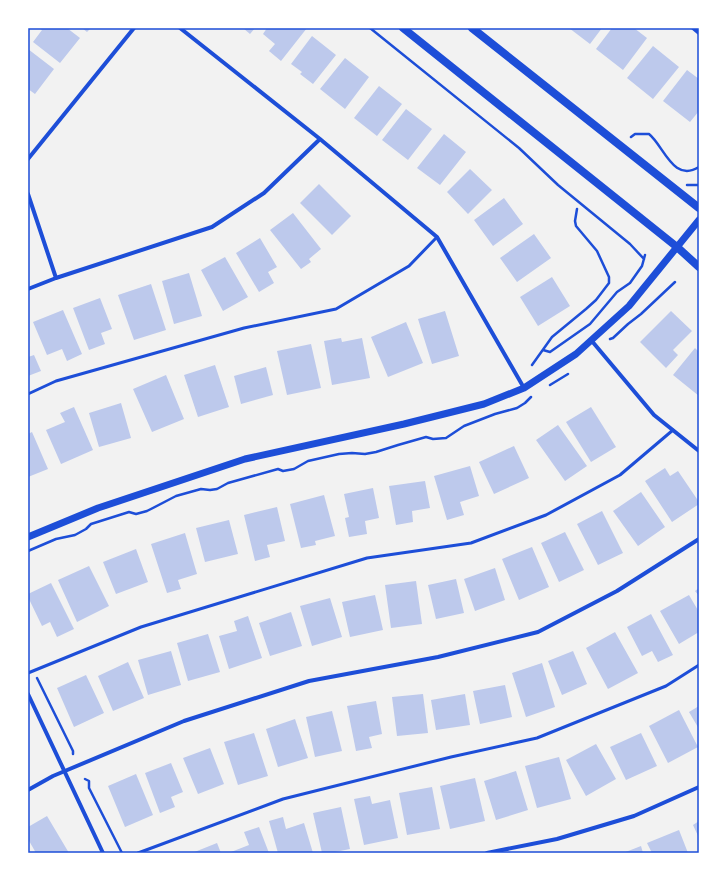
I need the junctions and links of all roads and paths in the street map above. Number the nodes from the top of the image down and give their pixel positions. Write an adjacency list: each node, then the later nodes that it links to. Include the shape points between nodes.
1 (134, 28): 10 (street)
2 (180, 28): 9 (street)
3 (370, 28): 19 (path, via 519,148)
4 (403, 28): 17 (main road)
5 (472, 28): 13 (main road)
6 (693, 28): 7 (street)
7 (699, 33)
8 (631, 137): 11 (path, via 635,134 649,134 658,143 666,158 678,168 686,171)
9 (320, 139): 16 (street); 21 (street, via 264,193 212,227)
10 (28, 159)
11 (699, 167)
12 (28, 194): 21 (street)
13 (699, 208)
14 (577, 209): 26 (path, via 576,226 599,255 609,277 608,283 596,300 552,337)
15 (699, 220): 17 (street)
16 (437, 237): 29 (street); 31 (lane, via 409,266 336,309 244,328 56,381)
17 (677, 247): 20 (main road); 25 (street, via 629,306)
18 (645, 256): 19 (path)
19 (644, 259): 26 (path, via 630,283 617,292 590,324 550,352)
20 (699, 268)
21 (56, 278): 23 (street)
22 (675, 282): 24 (path, via 613,338)
23 (28, 289)
24 (608, 339)
25 (591, 340): 29 (street, via 576,354); 33 (street, via 654,415)
26 (543, 350): 27 (path)
27 (532, 365)
28 (570, 373): 30 (path)
29 (524, 388): 35 (street, via 484,404 418,421 245,459 98,508)
30 (544, 389)
31 (28, 394)
32 (532, 396): 37 (path, via 517,408 464,426 446,438 426,437 371,453 331,456 308,461 294,469 278,469 247,476 217,489 201,489 176,496 147,511 136,514 129,512 91,524 75,535 56,539)
33 (673, 430): 34 (street); 39 (lane, via 620,475 539,517 470,543 360,560 141,626)
34 (699, 451)
35 (28, 537)
36 (699, 539): 43 (street, via 617,591 538,632 438,656 309,681 184,721)
37 (28, 551)
38 (699, 665): 49 (lane, via 666,686 537,738 283,799)
39 (34, 670): 40 (lane); 42 (path)
40 (28, 673)
41 (28, 694): 43 (street)
42 (73, 754)
43 (64, 771): 46 (street); 47 (street)
44 (85, 779): 48 (path, via 89,781 89,788)
45 (699, 787): 50 (street, via 634,816 557,839)
46 (28, 790)
47 (103, 853)
48 (122, 853)
49 (138, 853)
50 (487, 853)

